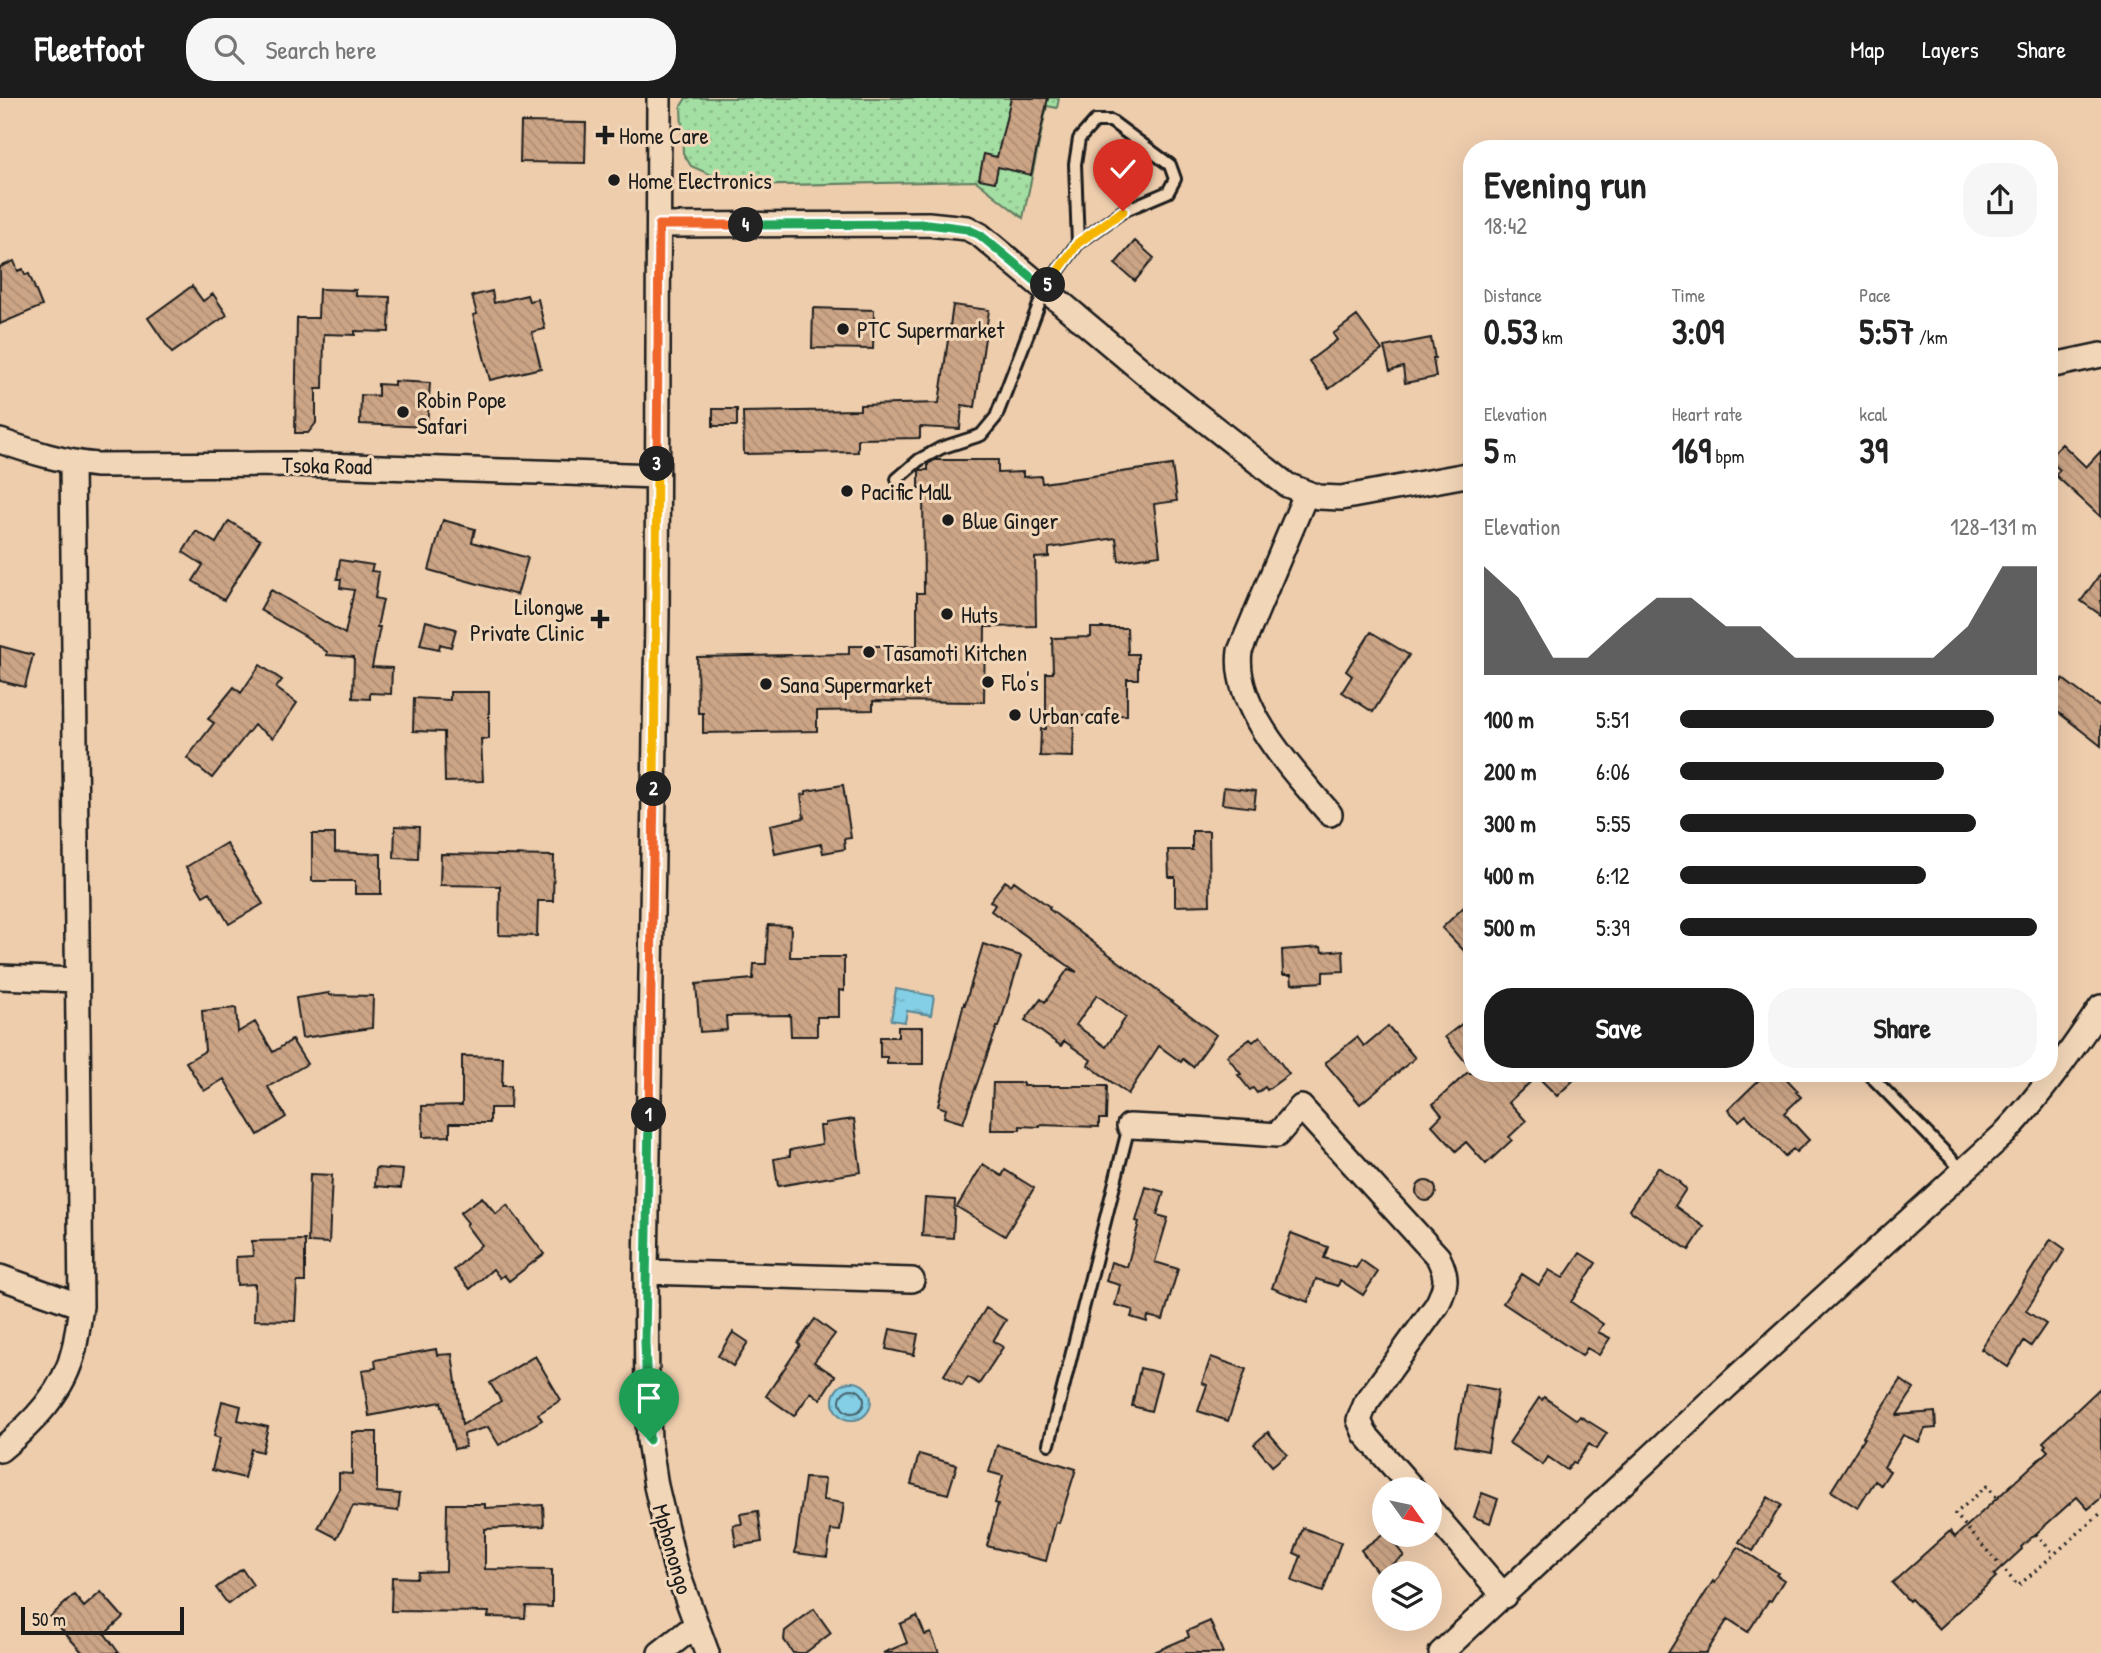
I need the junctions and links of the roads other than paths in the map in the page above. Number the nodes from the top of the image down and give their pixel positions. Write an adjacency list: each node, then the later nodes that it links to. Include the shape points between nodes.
1 (659, 98): 2 (street, Mphonongo)
2 (659, 225): 4 (street, via 928,224 967,229); 9 (street, Mphonongo)
3 (1078, 243): 3 (lane, via 1123,211 1168,192 1175,179 1170,165 1111,121 1095,121 1079,139 1075,163); 4 (lane)
4 (1045, 289): 11 (lane, via 996,417 981,435 941,448); 12 (street, via 1265,468)
5 (2101, 355): 6 (street)
6 (2058, 364)
7 (0, 442): 8 (street, Tsoka Road)
8 (72, 463): 9 (street, Tsoka Road, via 292,464); 15 (street)
9 (657, 476): 22 (street, Mphonongo)
10 (1463, 476): 12 (street, via 1341,498)
11 (897, 479)
12 (1306, 494): 13 (street, via 1238,664 1245,697 1278,751)
13 (1330, 814)
14 (0, 977): 15 (street)
15 (78, 980): 25 (street)
16 (2101, 1006): 17 (street)
17 (2058, 1070)
18 (1877, 1082): 21 (lane)
19 (2050, 1082): 21 (street, via 2031,1107)
20 (1129, 1126): 26 (lane); 28 (street, via 1277,1135 1301,1107 1438,1257 1446,1281 1443,1293 1366,1403 1359,1420 1365,1434)
21 (1964, 1172): 30 (street)
22 (646, 1272): 24 (street); 31 (street, Mphonongo, via 651,1451 675,1566)
23 (0, 1277): 25 (street)
24 (912, 1280)
25 (81, 1306): 27 (street, via 74,1352 64,1376 30,1423)
26 (1049, 1444)
27 (0, 1450)
28 (1403, 1477)
29 (1442, 1523): 30 (street)
30 (1504, 1595): 34 (street)
31 (696, 1626): 32 (street); 33 (street, Mphonongo)
32 (660, 1653)
33 (707, 1653)
34 (1441, 1653)

